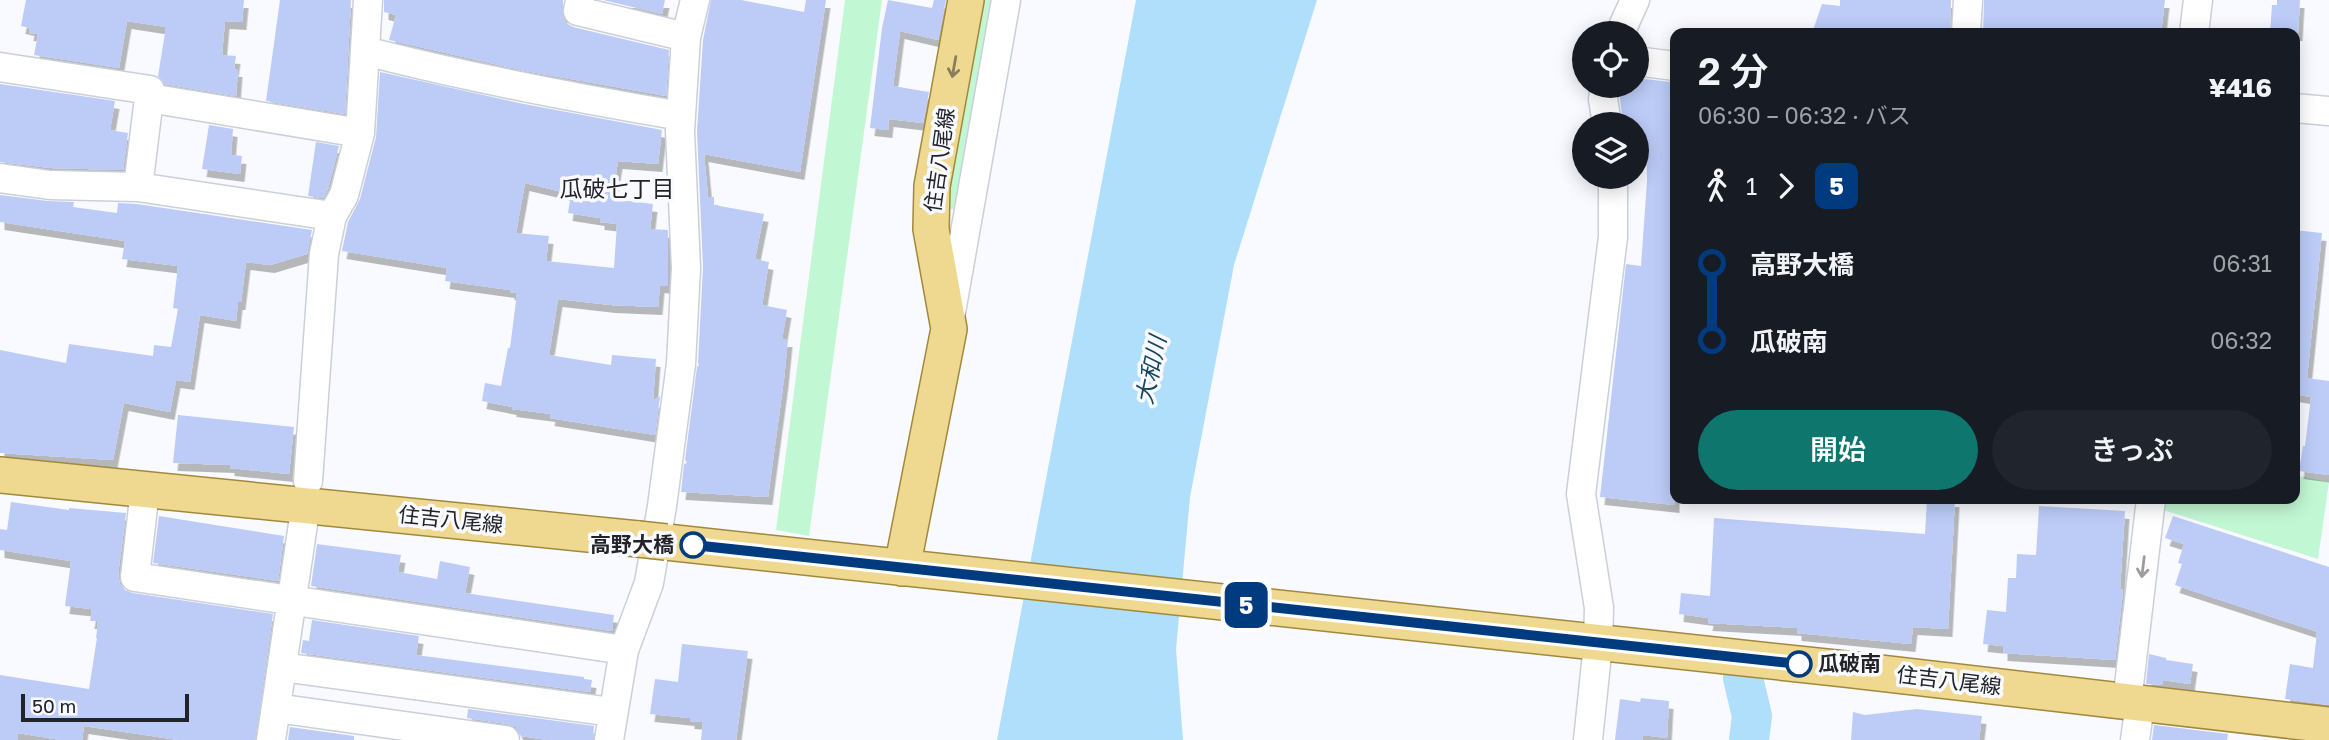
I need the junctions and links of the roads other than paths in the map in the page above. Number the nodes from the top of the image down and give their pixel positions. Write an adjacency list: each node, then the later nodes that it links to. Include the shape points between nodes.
1 (368, 0): 13 (street)
2 (580, 0): 12 (street, via 578,11)
3 (695, 0): 12 (street)
4 (966, 0): 26 (main road, 住吉八尾線, one-way to 26, via 932,186 931,229)
5 (1006, 0): 26 (street)
6 (1635, 0): 9 (street)
7 (1968, 0): 10 (street)
8 (2198, 0): 11 (street)
9 (1625, 21)
10 (1966, 28)
11 (2195, 28)
12 (686, 37): 20 (street)
13 (365, 51): 20 (street, via 440,71); 21 (street)
14 (1649, 63): 15 (street)
15 (1670, 65)
16 (0, 67): 17 (street, via 150,90)
17 (149, 98): 21 (street); 23 (street)
18 (2300, 109): 19 (street)
19 (2329, 111)
20 (681, 116): 35 (street, via 686,268 681,364 649,583)
21 (360, 133): 25 (street, via 344,195)
22 (0, 178): 23 (street, via 50,186)
23 (138, 187): 25 (street)
24 (1613, 189): 34 (street, via 1613,237 1581,494 1599,608)
25 (332, 216): 28 (street, via 324,254)
26 (949, 328): 32 (main road, 住吉八尾線)
27 (0, 475): 29 (main road, 住吉八尾線)
28 (308, 481)
29 (145, 490): 32 (main road, 住吉八尾線); 33 (street, via 135,577)
30 (2151, 504): 37 (street, one-way to 37)
31 (303, 524): 33 (street)
32 (909, 568): 34 (main road, 住吉八尾線)
33 (292, 602): 35 (street); 36 (street)
34 (1588, 642): 37 (main road, 住吉八尾線); 44 (street)
35 (624, 650): 39 (street)
36 (282, 667): 38 (street); 39 (street)
37 (2134, 703): 40 (main road, 住吉八尾線); 45 (street)
38 (276, 708): 41 (street); 42 (street)
39 (612, 712): 43 (street)
40 (2329, 725)
41 (271, 740)
42 (505, 740)
43 (609, 740)
44 (1588, 740)
45 (2136, 740)

